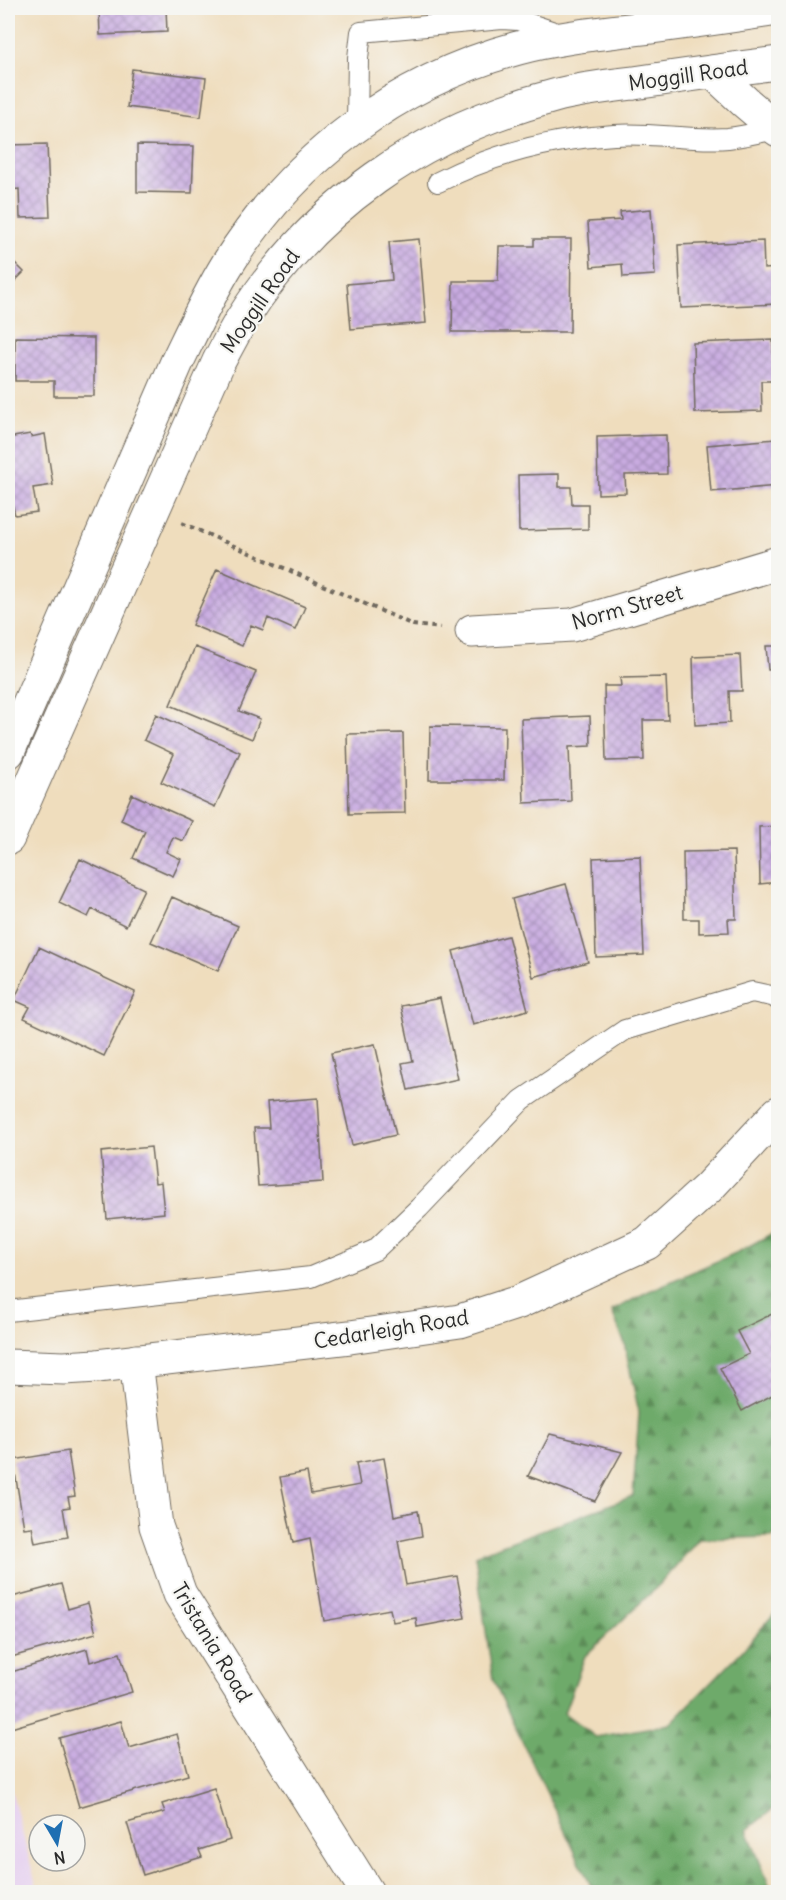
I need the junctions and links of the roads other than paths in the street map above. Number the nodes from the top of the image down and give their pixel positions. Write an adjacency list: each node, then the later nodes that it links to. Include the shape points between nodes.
1 (778, 9): 2 (main road, Moggill Road)
2 (570, 37): 5 (main road, Moggill Road, via 519,48 437,77); 5 (lane, via 518,20 362,32)
3 (778, 63): 4 (main road, Moggill Road)
4 (713, 72): 6 (main road); 11 (main road, Moggill Road, via 556,95 478,121 370,180 301,242 241,321 219,361)
5 (357, 125): 10 (main road, Moggill Road, via 325,149 258,220 207,299)
6 (778, 130): 7 (lane, via 729,138 615,134 572,139 519,150)
7 (438, 182)
8 (778, 563): 9 (main road, Norm Street, via 572,625)
9 (472, 631)
10 (8, 752)
11 (8, 838)
12 (778, 997): 14 (lane, via 752,992 625,1030 522,1100 375,1250 311,1276)
13 (778, 1113): 15 (main road, Cedarleigh Road, via 708,1188 647,1243 519,1302 460,1321)
14 (8, 1311)
15 (136, 1361): 16 (main road, Cedarleigh Road, via 64,1368); 17 (main road, Tristania Road, via 156,1526 180,1594)
16 (8, 1366)
17 (367, 1893)

